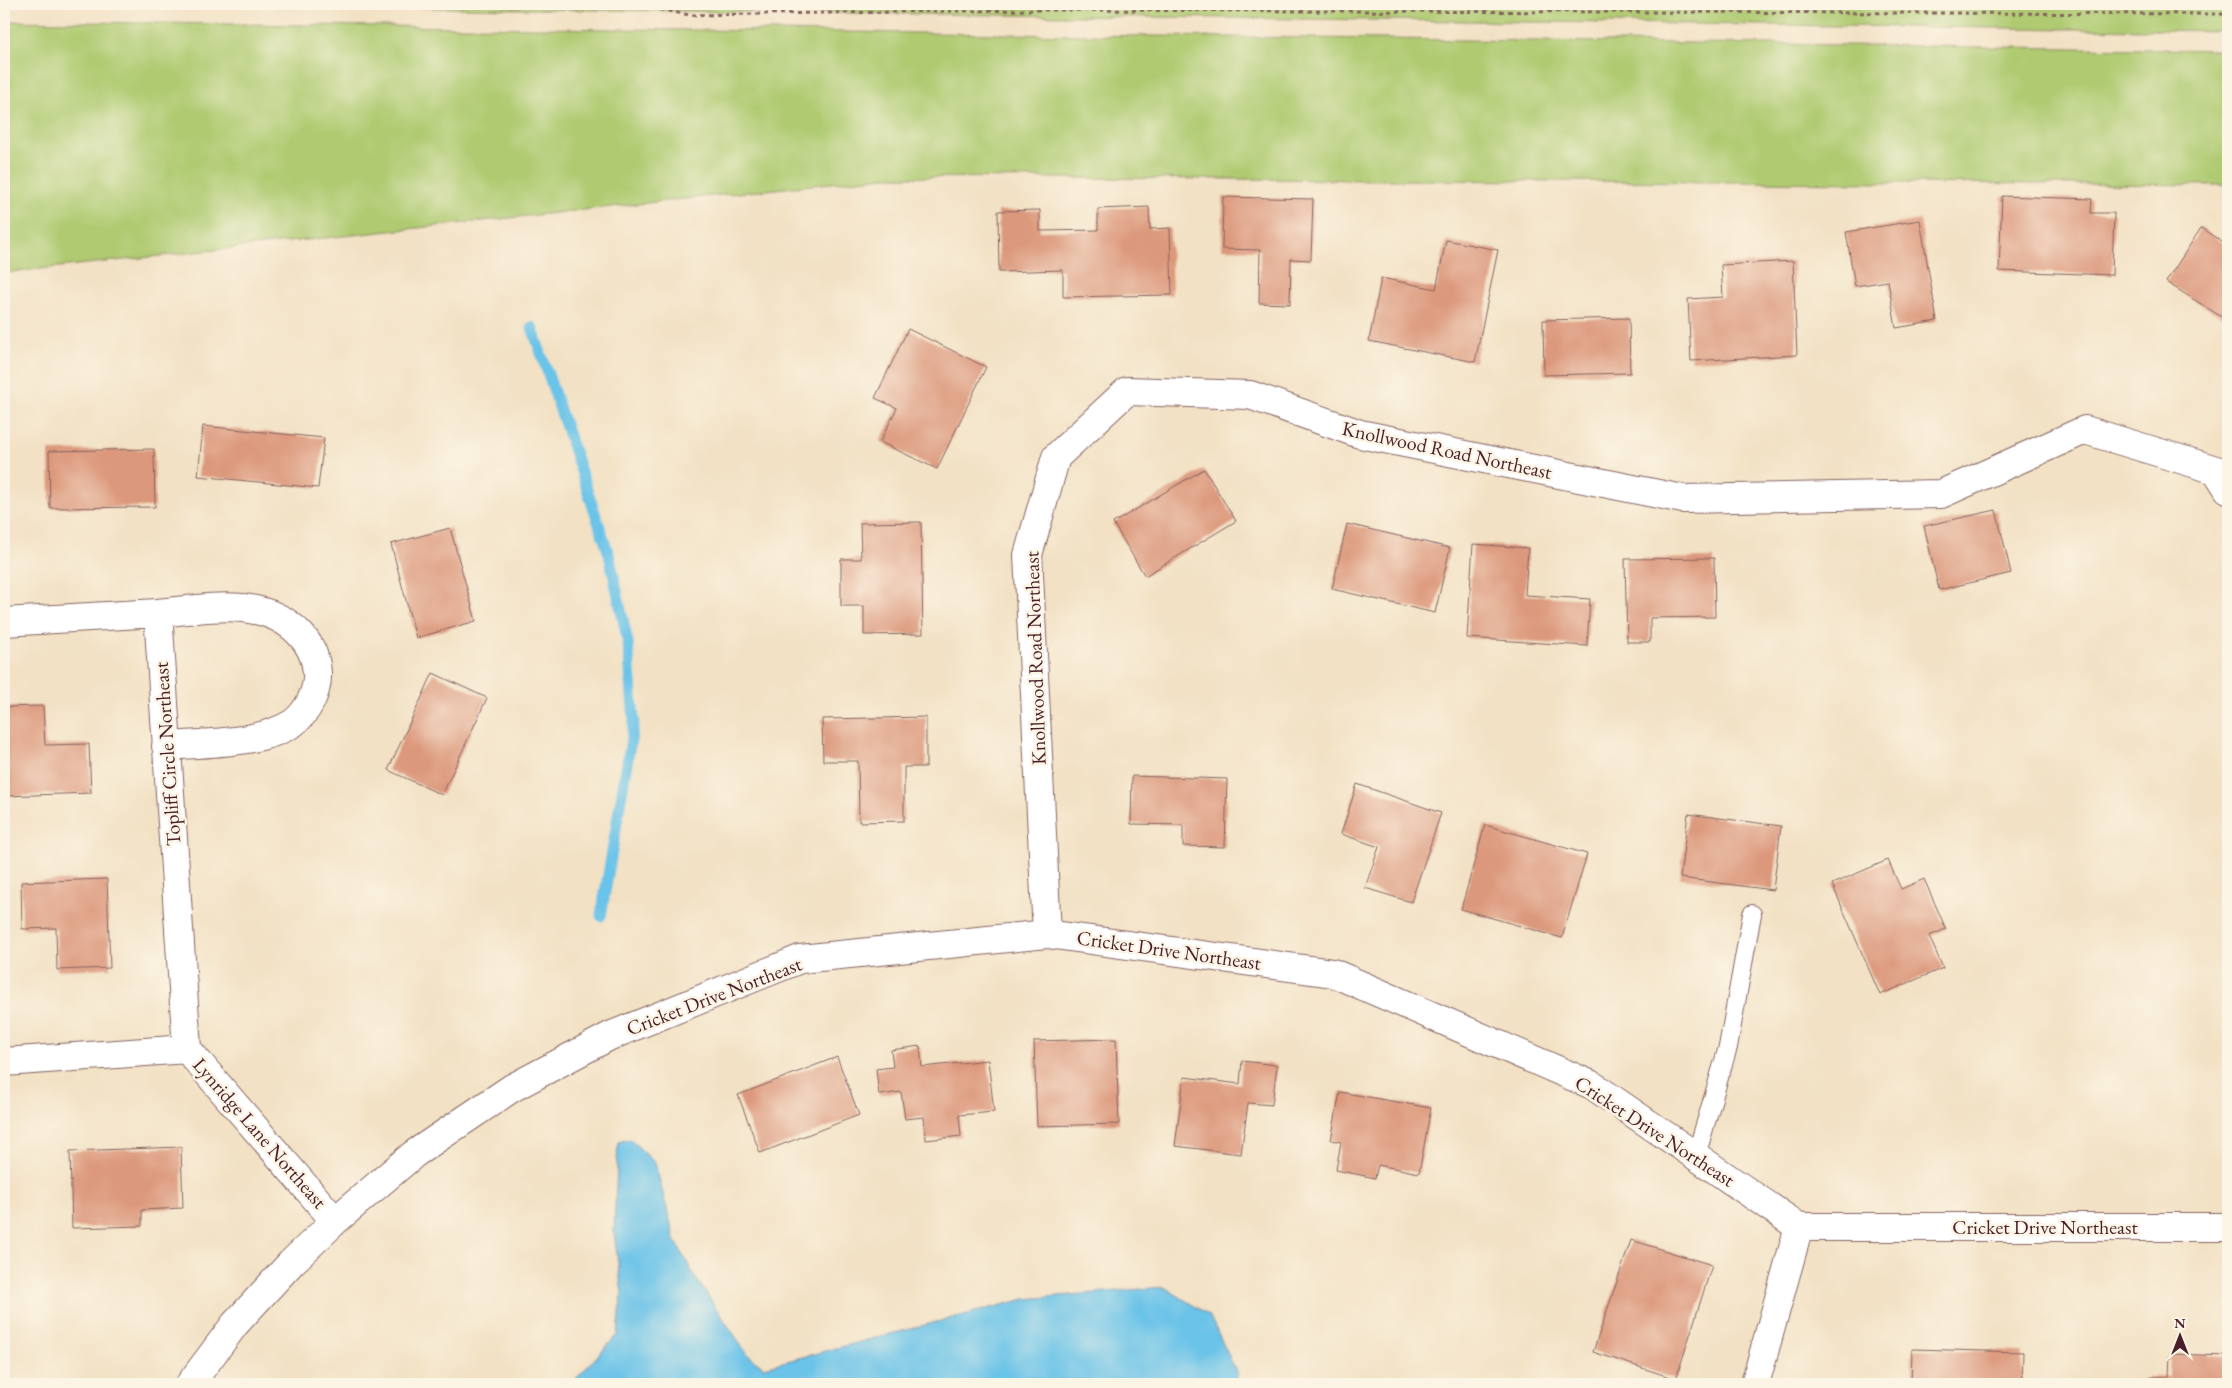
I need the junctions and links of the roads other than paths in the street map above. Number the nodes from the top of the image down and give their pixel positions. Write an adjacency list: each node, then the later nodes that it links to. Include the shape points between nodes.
1 (2228, 489): 6 (street, Knollwood Road Northeast, via 2216,470 2085,430 1941,494 1683,499 1360,434 1250,394 1127,391 1056,457 1028,555)
2 (158, 614): 3 (street); 4 (street, Topliff Circle Northeast); 4 (street, via 222,608 250,608 271,614 289,622 304,638 314,656 317,674 316,692 294,722 238,740)
3 (4, 622)
4 (166, 746): 7 (street, Topliff Circle Northeast)
5 (1752, 914): 9 (lane, via 1728,1047)
6 (1047, 934): 9 (street, Cricket Drive Northeast, via 1333,973 1592,1085); 10 (street, Cricket Drive Northeast, via 800,959 610,1036 512,1088 414,1154)
7 (187, 1049): 8 (street, Lynridge Lane Northeast); 10 (street, Lynridge Lane Northeast)
8 (4, 1062)
9 (1696, 1156): 11 (street, Cricket Drive Northeast)
10 (335, 1220): 13 (street, Cricket Drive Northeast, via 236,1324)
11 (1799, 1227): 12 (street, Cricket Drive Northeast); 14 (street)
12 (2228, 1227)
13 (190, 1384)
14 (1755, 1384)

